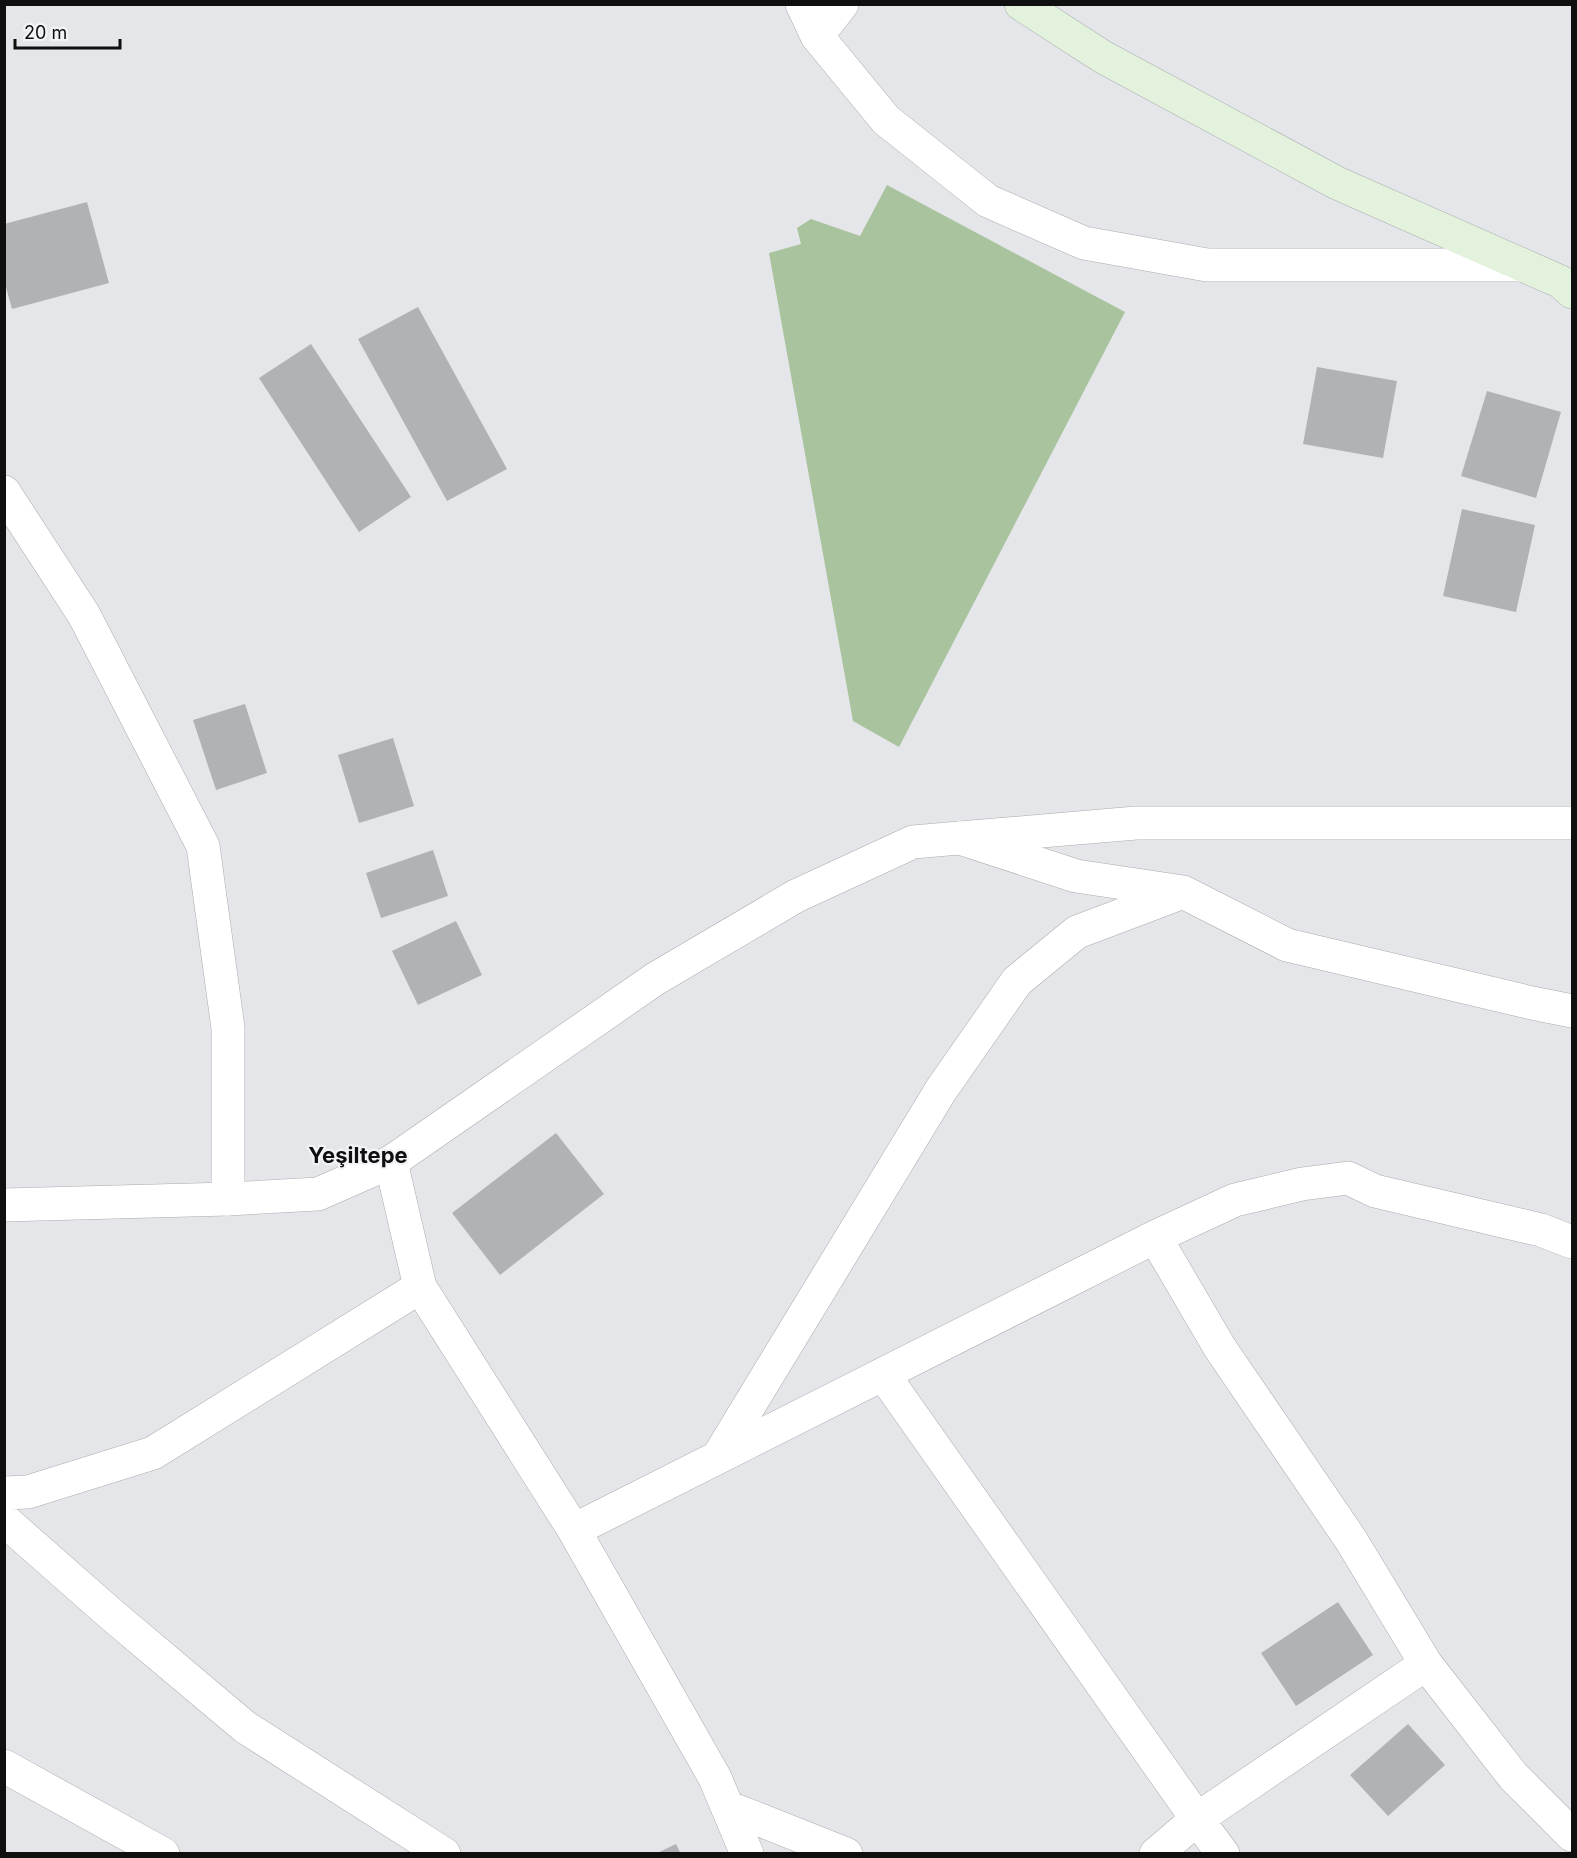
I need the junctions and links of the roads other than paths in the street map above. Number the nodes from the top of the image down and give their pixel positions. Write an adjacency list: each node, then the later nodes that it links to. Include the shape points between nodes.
1 (802, 4): 4 (street)
2 (842, 4): 4 (street)
3 (1021, 4): 5 (main road, via 1103,57 1337,183)
4 (817, 36): 5 (street, via 886,120 988,201 1084,243 1207,265)
5 (1521, 265): 6 (main road, via 1560,282)
6 (1572, 292)
7 (4, 492): 13 (street, via 84,615 203,846 228,1028)
8 (1572, 823): 9 (street, via 1136,823)
9 (960, 838): 10 (street, via 1076,876); 12 (street, via 913,842 796,896 655,980)
10 (1183, 892): 11 (street, via 1287,945); 19 (street, via 1077,932 1017,981 942,1090)
11 (1572, 1011)
12 (391, 1162): 13 (street, via 318,1194); 17 (street)
13 (228, 1199): 14 (street)
14 (4, 1205)
15 (1155, 1237): 16 (street, via 1235,1200 1348,1178 1375,1191 1541,1230); 18 (street); 23 (street, via 1220,1348 1351,1540)
16 (1572, 1242)
17 (420, 1287): 20 (street, via 153,1453 28,1492); 22 (street)
18 (883, 1374): 19 (street); 26 (street)
19 (718, 1457): 22 (street)
20 (4, 1493)
21 (4, 1520): 29 (street, via 245,1727)
22 (574, 1530): 25 (street, via 716,1778)
23 (1426, 1664): 26 (street); 27 (street, via 1513,1776)
24 (4, 1766): 28 (street)
25 (727, 1807): 30 (street); 31 (street)
26 (1197, 1819): 32 (street); 33 (street)
27 (1572, 1835)
28 (163, 1854)
29 (444, 1854)
30 (747, 1854)
31 (846, 1854)
32 (1156, 1854)
33 (1223, 1854)

